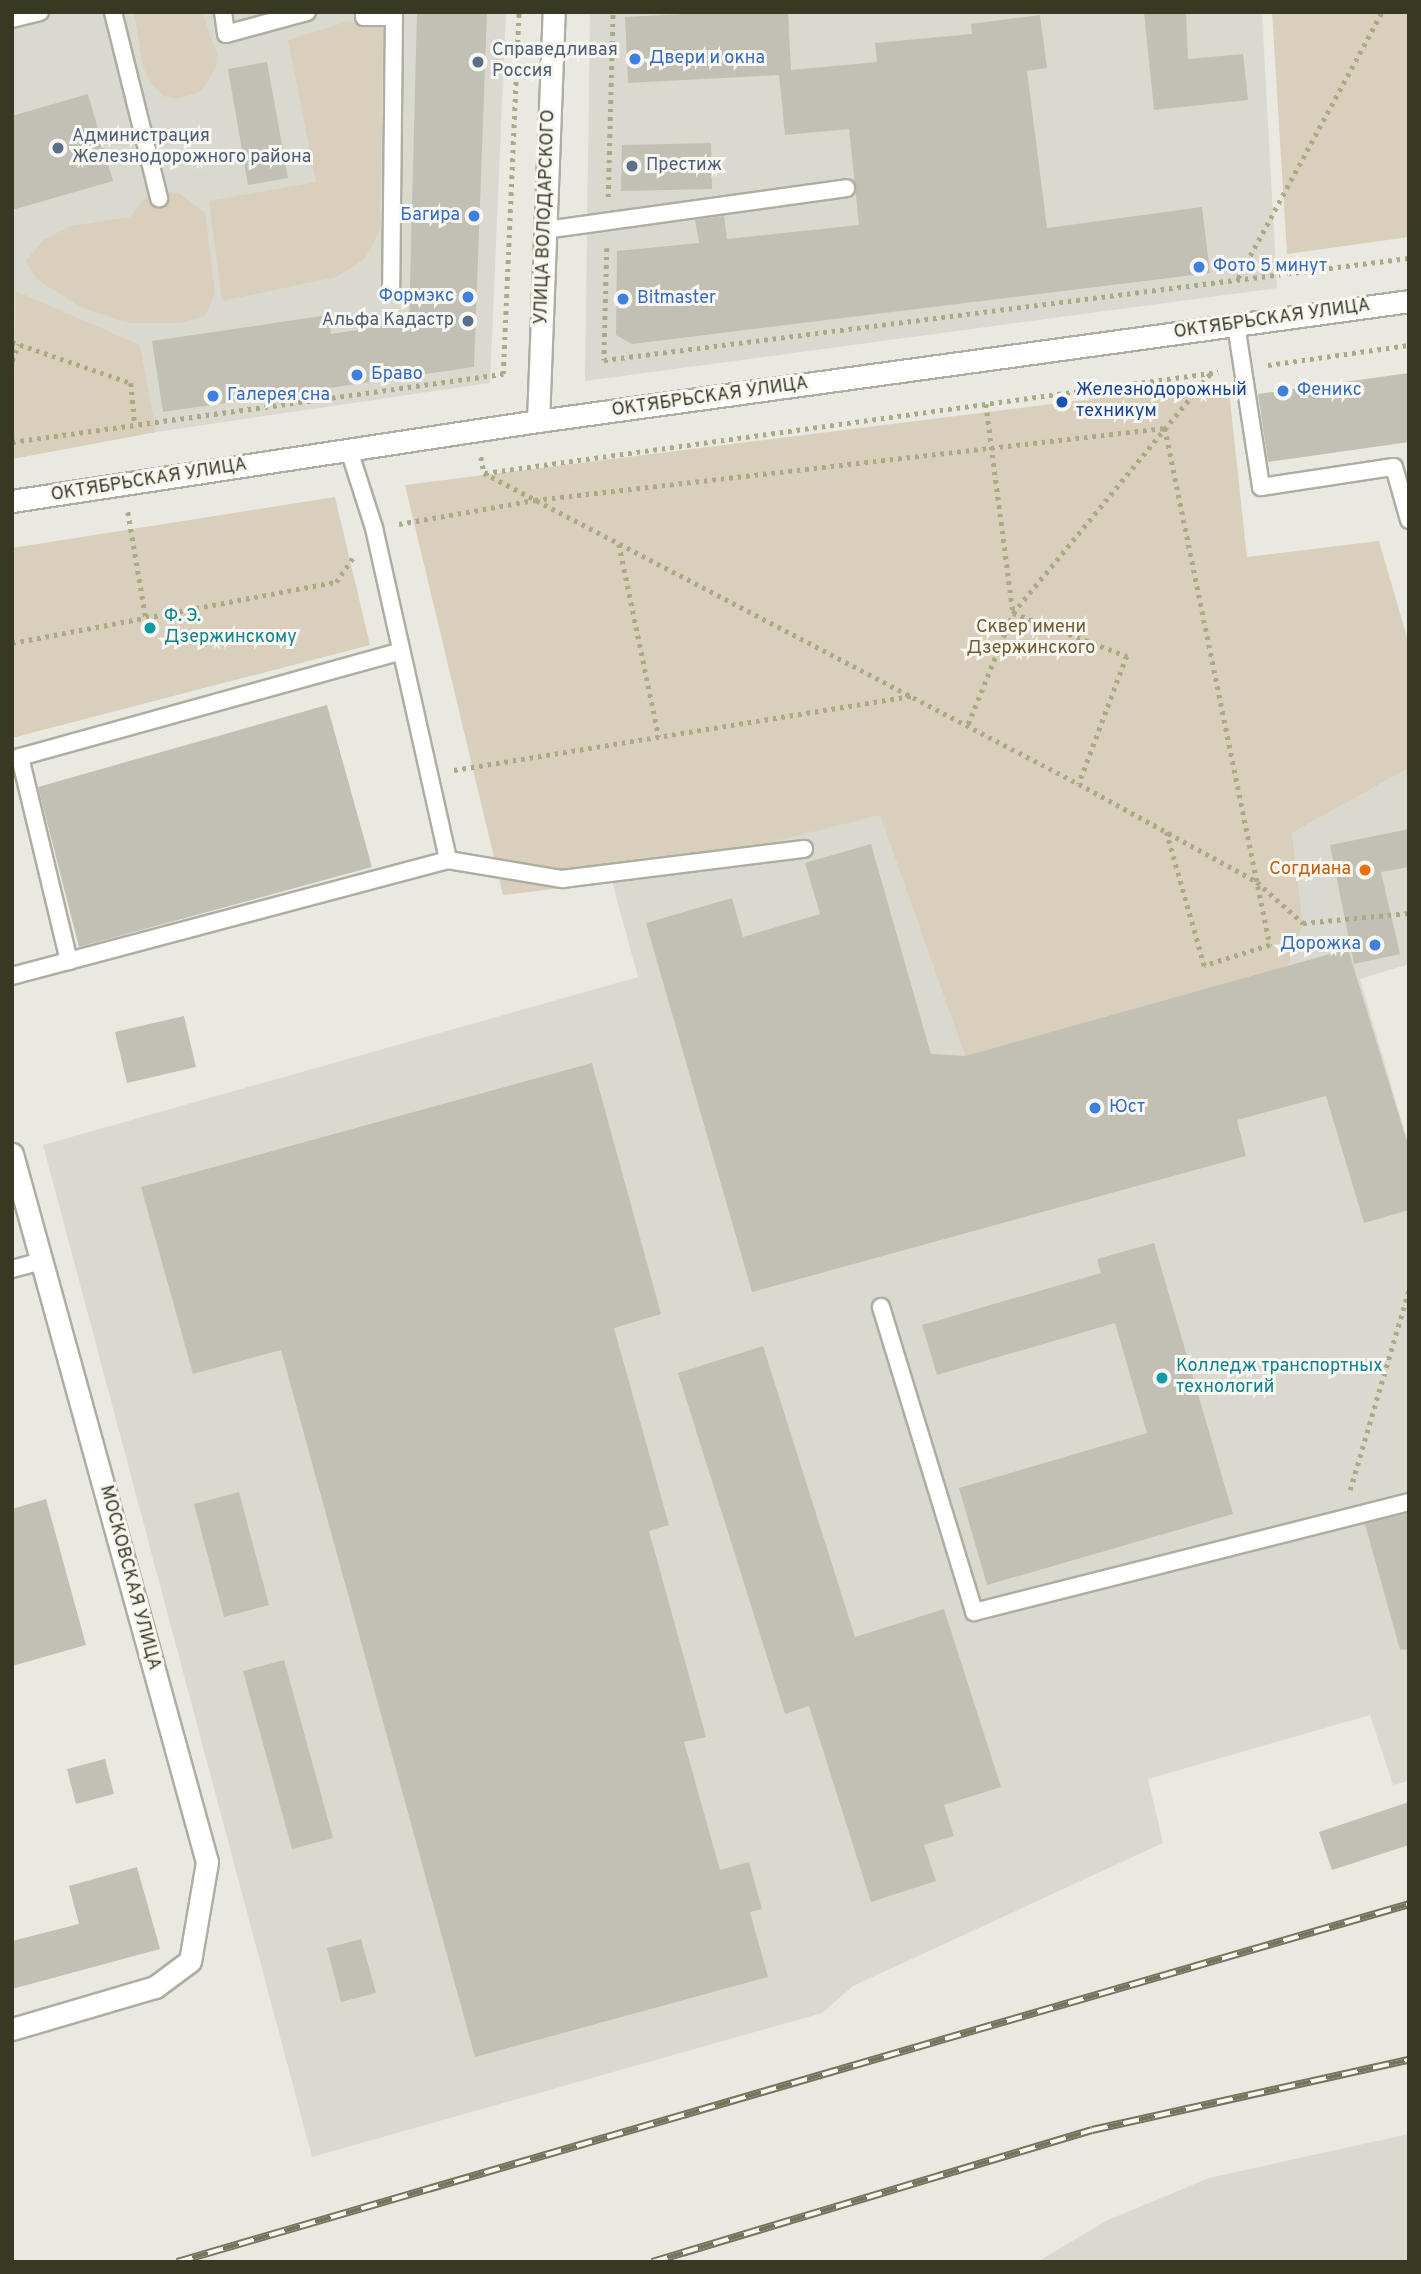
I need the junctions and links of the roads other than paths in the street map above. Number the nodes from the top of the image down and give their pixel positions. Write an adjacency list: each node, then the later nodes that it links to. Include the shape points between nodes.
1 (40, 12): 7 (lane)
2 (113, 12): 9 (lane)
3 (223, 12): 4 (lane, via 226,34)
4 (307, 12)
5 (364, 12): 11 (lane, via 364,17 394,17)
6 (554, 12): 10 (street, УЛИЦА ВОЛОДАРСКОГО)
7 (12, 19)
8 (846, 188): 10 (lane)
9 (159, 198)
10 (545, 230): 14 (street, УЛИЦА ВОЛОДАРСКОГО)
11 (391, 291)
12 (1409, 301): 13 (street, ОКТЯБРЬСКАЯ УЛИЦА)
13 (1236, 325): 14 (street, ОКТЯБРЬСКАЯ УЛИЦА); 17 (lane, via 1261,487 1394,467)
14 (538, 421): 15 (street, ОКТЯБРЬСКАЯ УЛИЦА)
15 (349, 450): 16 (street, ОКТЯБРЬСКАЯ УЛИЦА); 18 (lane, via 374,528)
16 (12, 501)
17 (1409, 520)
18 (401, 651): 20 (lane); 21 (lane, via 20,757)
19 (804, 849): 20 (lane, via 562,879)
20 (448, 860): 21 (lane)
21 (69, 961): 22 (lane)
22 (12, 976)
23 (12, 1154): 24 (street, МОСКОВСКАЯ УЛИЦА)
24 (41, 1261): 25 (lane); 28 (street, МОСКОВСКАЯ УЛИЦА, via 207,1862 190,1961 155,1987)
25 (12, 1269)
26 (881, 1307): 27 (lane, via 974,1612)
27 (1409, 1502)
28 (12, 2029)

